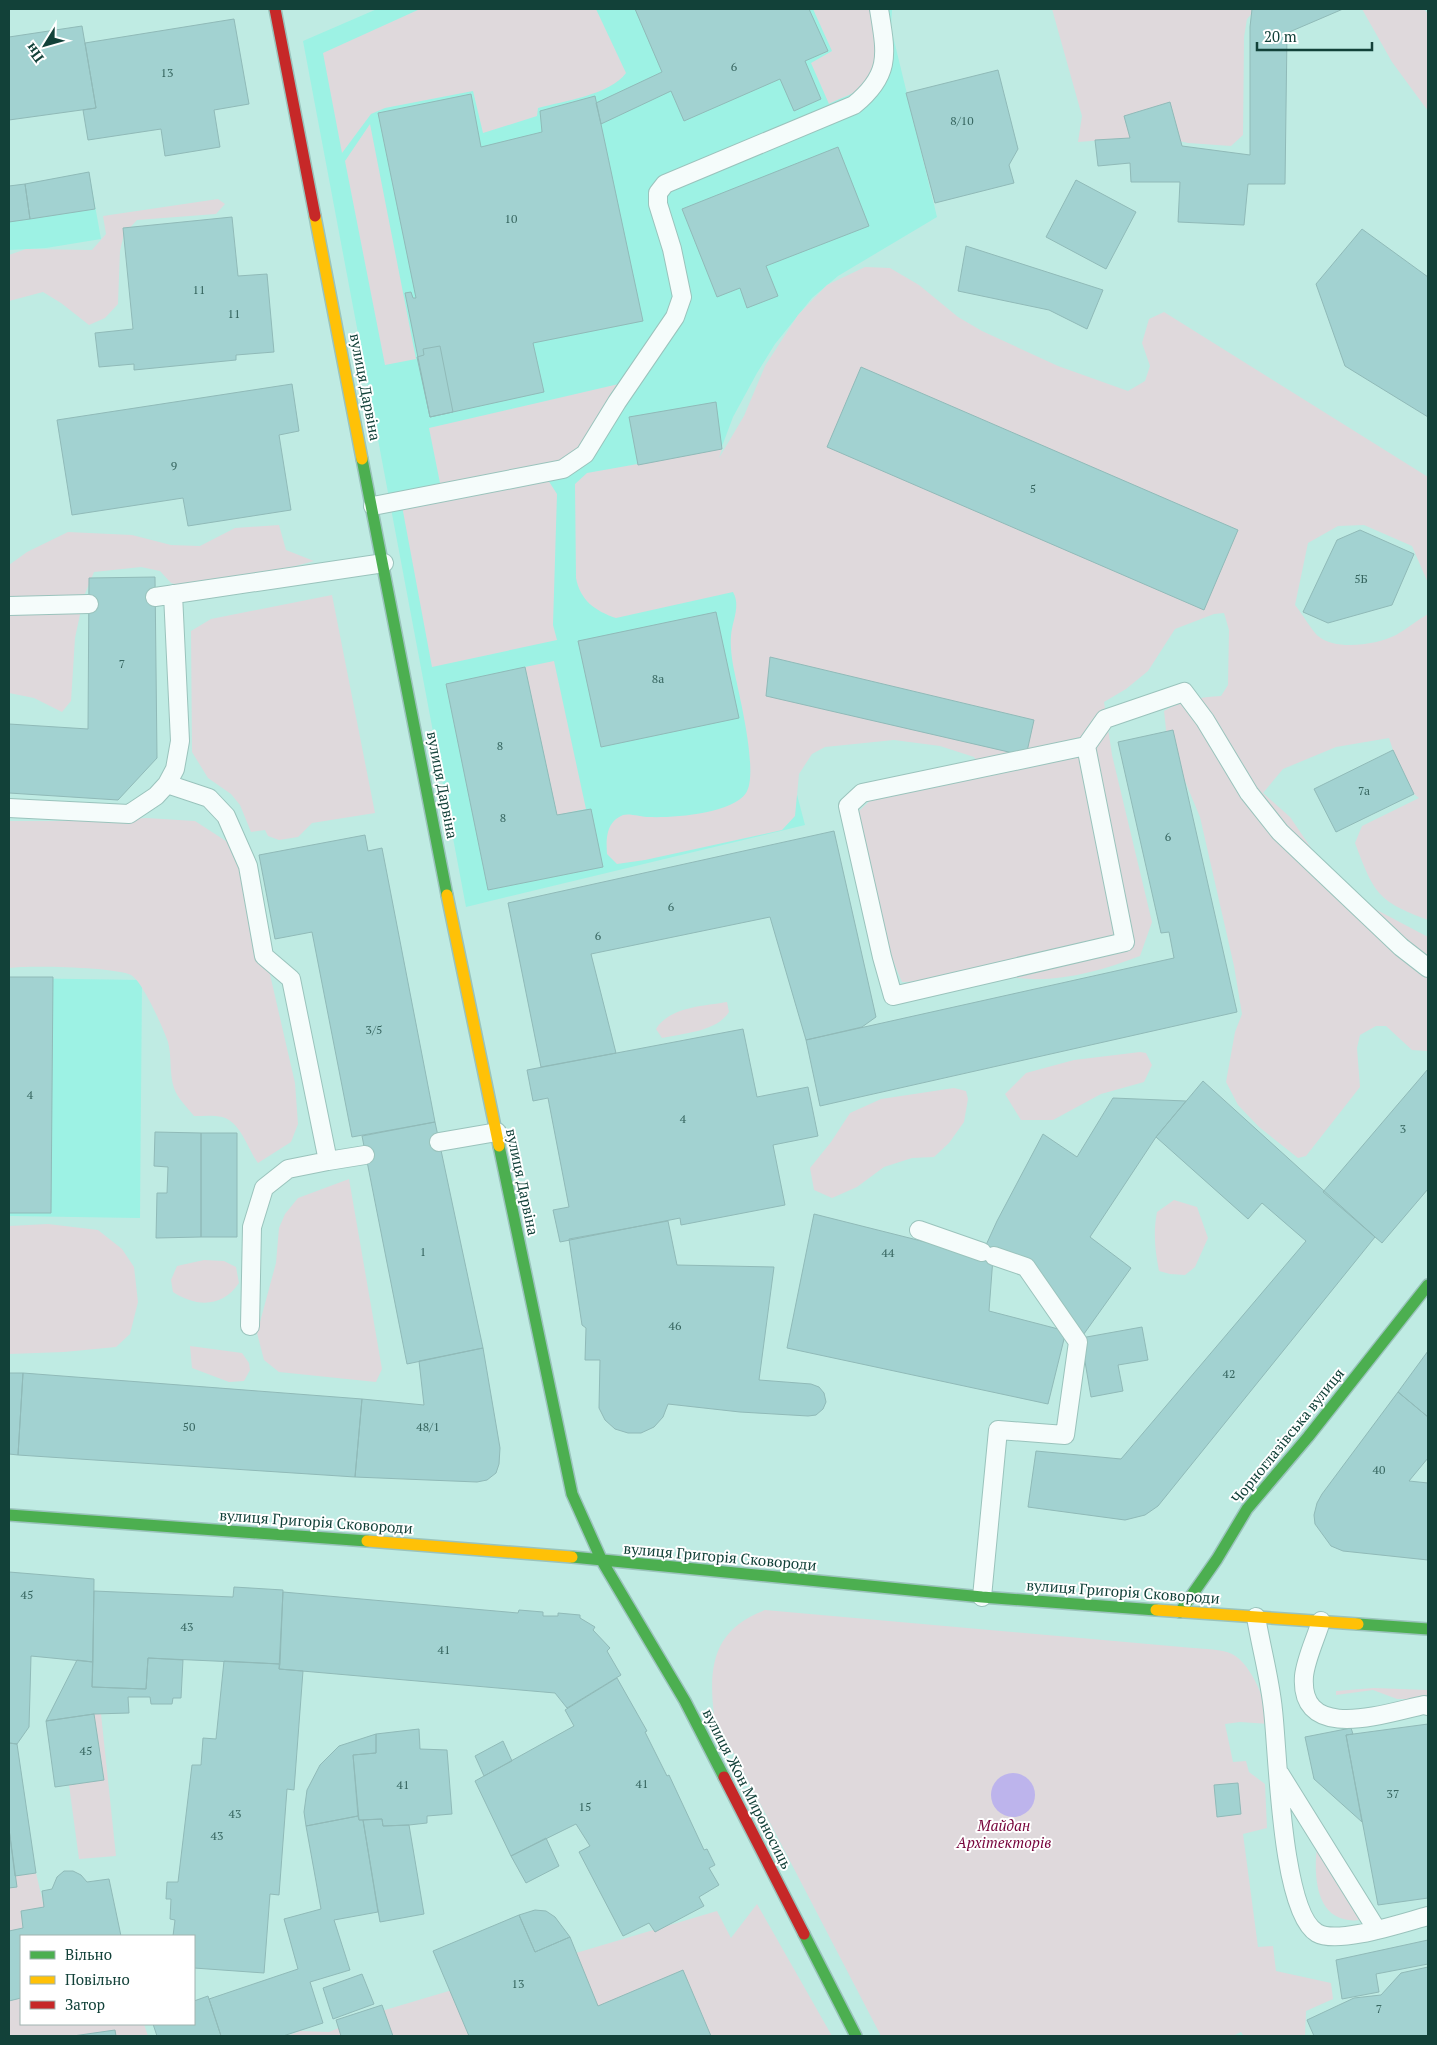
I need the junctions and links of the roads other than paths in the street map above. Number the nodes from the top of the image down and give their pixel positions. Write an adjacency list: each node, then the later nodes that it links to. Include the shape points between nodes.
1 (276, 9): 3 (street, вулиця Дарвіна)
2 (879, 9): 3 (lane, via 884,41 883,70 870,92 854,105 665,184 658,193 682,297 675,317 585,454 563,468)
3 (373, 506): 4 (street, вулиця Дарвіна)
4 (384, 563): 5 (lane); 13 (street, вулиця Дарвіна)
5 (173, 594): 6 (lane); 10 (lane, via 180,742 175,769)
6 (155, 597)
7 (89, 604): 8 (lane)
8 (9, 606)
9 (1086, 746): 9 (lane, via 862,793 848,806 893,996 1124,942); 12 (lane, via 1105,719 1184,692 1205,720 1249,793 1280,832 1401,947)
10 (167, 784): 11 (lane, via 156,796 129,814); 16 (lane, via 209,798 226,816 241,849 248,866 264,956 290,979)
11 (9, 808)
12 (1428, 968)
13 (496, 1132): 14 (lane); 21 (street, вулиця Дарвіна, via 572,1494)
14 (439, 1142)
15 (365, 1155): 16 (lane)
16 (328, 1161): 19 (lane, via 288,1169 264,1188 252,1227)
17 (919, 1230): 22 (lane, via 1026,1267 1078,1342 1065,1435 998,1430)
18 (1428, 1285): 23 (street, Чорноглазівська вулиця, via 1247,1509)
19 (250, 1326)
20 (9, 1515): 21 (street, вулиця Григорія Сковороди, via 289,1534)
21 (602, 1561): 22 (street, вулиця Григорія Сковороди); 31 (street, вулиця Жон Мироносиць, via 685,1701)
22 (982, 1597): 23 (street, вулиця Григорія Сковороди)
23 (1180, 1612): 24 (street, вулиця Григорія Сковороди)
24 (1256, 1617): 25 (street, вулиця Григорія Сковороди); 28 (lane, via 1273,1708)
25 (1321, 1621): 26 (street, вулиця Григорія Сковороди); 27 (lane, via 1304,1674 1306,1699 1319,1715 1339,1720)
26 (1428, 1629)
27 (1428, 1706)
28 (1278, 1772): 30 (lane); 30 (lane, via 1287,1860 1295,1893 1309,1927 1330,1936)
29 (1428, 1916): 30 (lane)
30 (1377, 1930)
31 (856, 2036)

